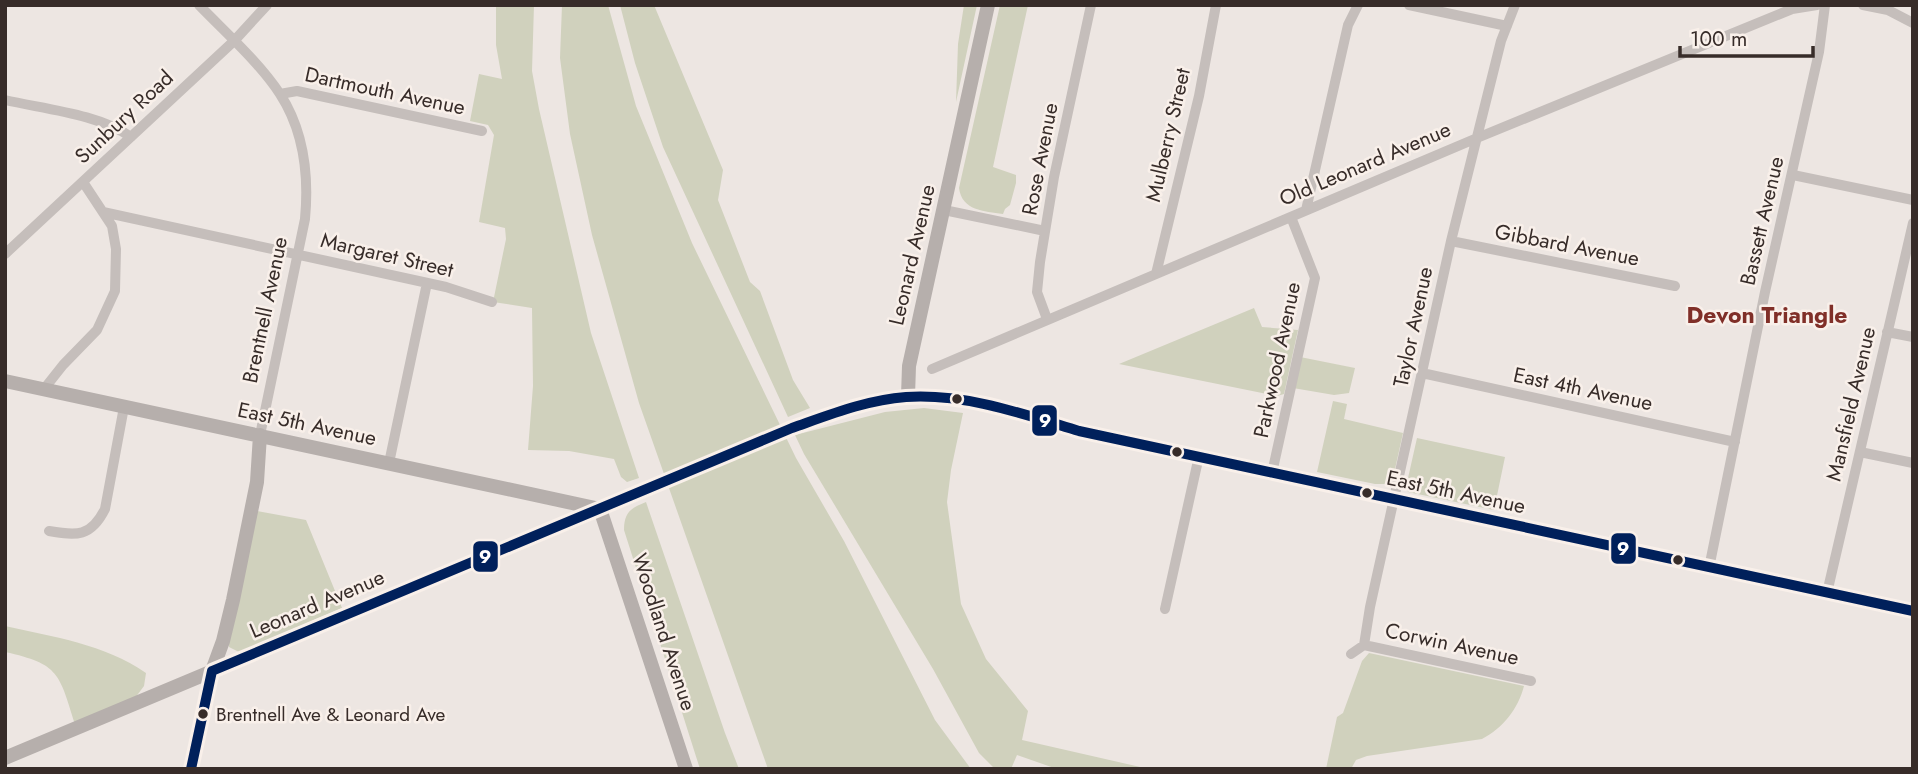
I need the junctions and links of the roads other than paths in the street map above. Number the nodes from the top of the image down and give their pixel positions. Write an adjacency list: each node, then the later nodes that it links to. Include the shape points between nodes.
1 (199, 5): 14 (street)
2 (267, 5): 14 (street, Sunbury Road)
3 (988, 5): 23 (main road, Leonard Avenue)
4 (1091, 5): 28 (street, Rose Avenue)
5 (1216, 5): 34 (street, Mulberry Street)
6 (1358, 5): 24 (street, via 1348,24)
7 (1409, 5): 13 (street)
8 (1515, 5): 13 (street, Taylor Avenue)
9 (1817, 5): 19 (street, Old Leonard Avenue, via 1792,9)
10 (1825, 5): 20 (street, Bassett Avenue)
11 (1863, 5): 12 (street, via 1888,10)
12 (1913, 23)
13 (1507, 26): 19 (street, Taylor Avenue)
14 (234, 41): 15 (street, Brentnell Avenue); 18 (street, Sunbury Road)
15 (280, 94): 17 (street, Dartmouth Avenue, via 297,92); 33 (street, Brentnell Avenue, via 306,165 305,219)
16 (5, 100): 18 (street, via 100,121)
17 (482, 131)
18 (131, 137): 21 (street, Sunbury Road)
19 (1477, 138): 24 (street, Old Leonard Avenue); 30 (street, Taylor Avenue)
20 (1793, 174): 22 (street); 49 (street, Bassett Avenue)
21 (83, 182): 25 (street); 31 (street, Sunbury Road)
22 (1913, 200)
23 (944, 210): 28 (street); 45 (main road, Leonard Avenue, via 909,366)
24 (1306, 210): 26 (street, Old Leonard Avenue)
25 (103, 212): 33 (street, Margaret Street); 44 (street, via 112,226 116,249 115,292 97,330)
26 (1291, 217): 34 (street, Old Leonard Avenue); 54 (street, Parkwood Avenue, via 1315,278)
27 (1913, 223): 39 (street, Mansfield Avenue)
28 (1045, 231): 38 (street, Rose Avenue, via 1037,292)
29 (5, 240): 31 (street)
30 (1451, 241): 36 (street, Gibbard Avenue); 42 (street, Taylor Avenue)
31 (17, 243): 32 (street, Sunbury Road)
32 (5, 254)
33 (298, 254): 35 (street, Margaret Street); 48 (street, Brentnell Avenue)
34 (1156, 274): 38 (street, Old Leonard Avenue)
35 (427, 283): 37 (street, Margaret Street); 52 (street)
36 (1675, 286)
37 (492, 302)
38 (1047, 319): 41 (street, Old Leonard Avenue)
39 (1888, 332): 40 (street); 50 (street, Mansfield Avenue)
40 (1913, 337)
41 (932, 369)
42 (1422, 373): 49 (street, East 4th Avenue); 56 (street, Taylor Avenue)
43 (5, 381): 44 (main road, East 5th Avenue)
44 (44, 389): 46 (main road, East 5th Avenue)
45 (908, 397): 47 (main road, via 868,403); 51 (main road, East 5th Avenue, via 990,405 1079,431)
46 (124, 407): 48 (main road, East 5th Avenue); 58 (street, via 99,522 79,534)
47 (792, 428)
48 (260, 435): 52 (main road, East 5th Avenue); 65 (main road, Brentnell Avenue, via 245,543)
49 (1735, 442): 59 (street, Bassett Avenue)
50 (1860, 452): 53 (street); 60 (street, Mansfield Avenue)
51 (1199, 456): 54 (main road, East 5th Avenue); 61 (street)
52 (388, 463): 57 (main road, East 5th Avenue)
53 (1913, 463)
54 (1272, 473): 56 (main road, East 5th Avenue)
55 (645, 489): 57 (main road, Leonard Avenue)
56 (1394, 500): 59 (main road, East 5th Avenue); 63 (street, Taylor Avenue)
57 (600, 509): 65 (main road, Leonard Avenue); 69 (main road, Woodland Avenue)
58 (49, 531)
59 (1709, 568): 60 (main road, East 5th Avenue)
60 (1827, 593): 62 (main road, East 5th Avenue)
61 (1165, 609)
62 (1913, 611)
63 (1364, 645): 64 (street); 66 (street, Corwin Avenue)
64 (1351, 654)
65 (212, 671): 67 (main road, Leonard Avenue); 68 (main road, Brentnell Avenue)
66 (1531, 681)
67 (5, 758)
68 (191, 769)
69 (686, 769)

